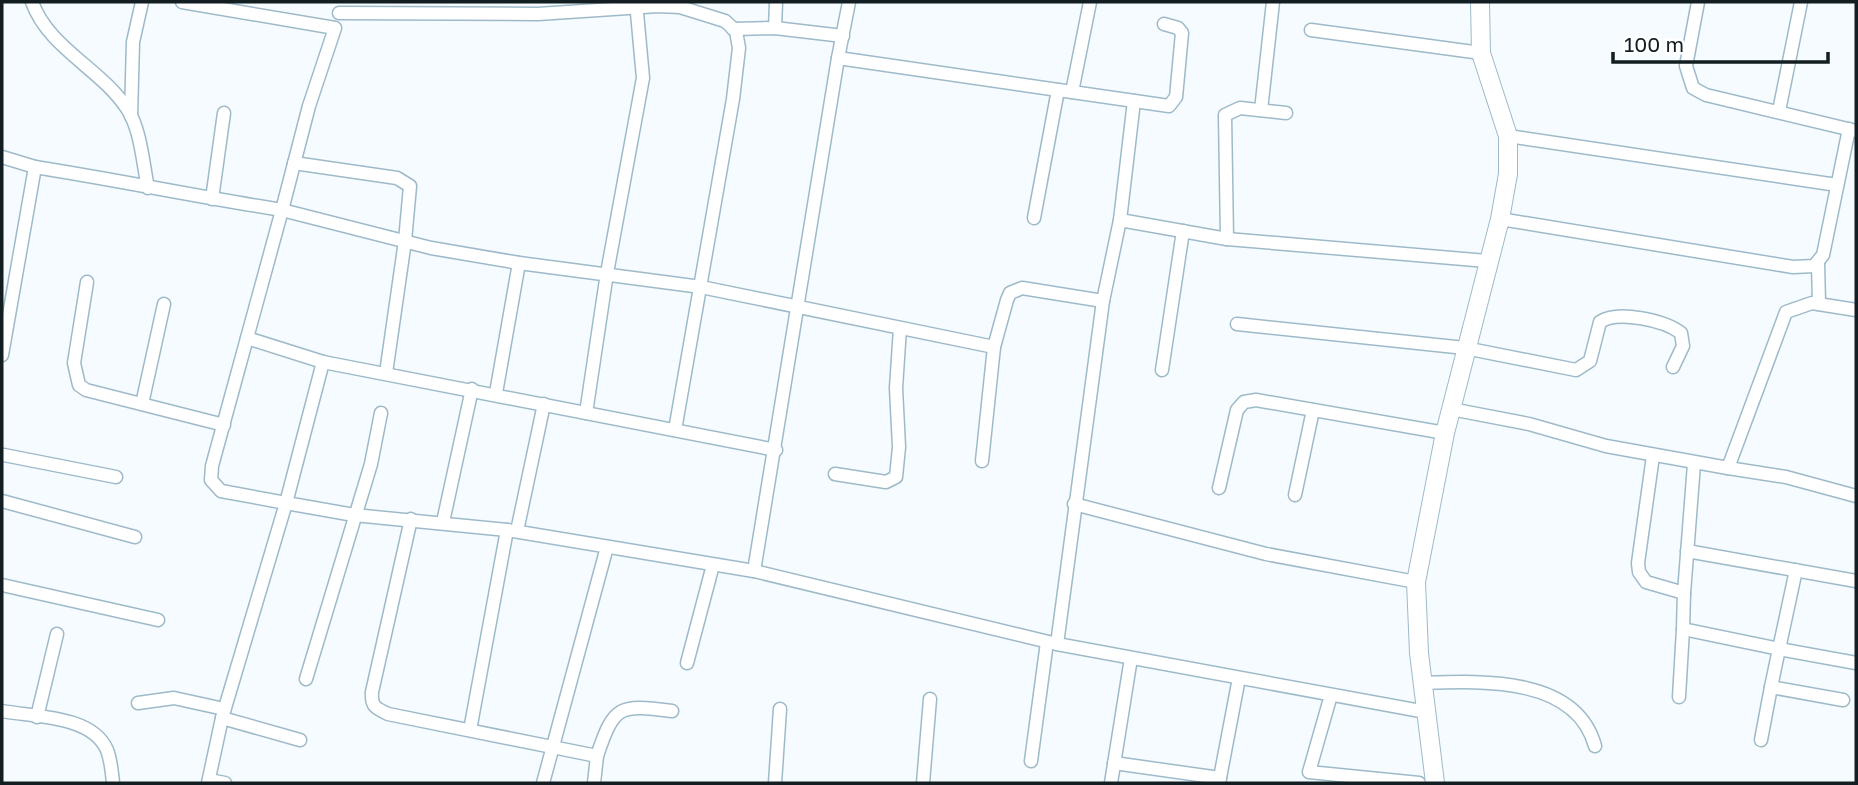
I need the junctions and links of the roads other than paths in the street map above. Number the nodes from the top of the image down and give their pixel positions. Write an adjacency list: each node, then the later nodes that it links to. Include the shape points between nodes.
1 (32, 2): 29 (street, via 47,30)
2 (142, 2): 29 (street, via 133,42)
3 (182, 2): 15 (street)
4 (776, 2): 16 (street)
5 (849, 2): 19 (street)
6 (1090, 2): 23 (street)
7 (1273, 2): 25 (street)
8 (1480, 2): 20 (street)
9 (1698, 2): 26 (street, via 1686,66 1693,88)
10 (1801, 2): 26 (street)
11 (636, 5): 13 (street); 17 (street, via 709,14); 48 (street, via 643,78)
12 (341, 7): 13 (street); 15 (street)
13 (580, 7)
14 (1164, 24): 24 (street, via 1182,33 1176,97 1169,106)
15 (335, 28): 33 (street)
16 (775, 28): 17 (street); 19 (street)
17 (733, 29): 50 (street, via 739,48 733,99)
18 (1311, 30): 20 (street)
19 (843, 36): 21 (street)
20 (1480, 53): 31 (street)
21 (838, 58): 22 (street); 54 (street)
22 (1058, 90): 23 (street); 39 (street)
23 (1072, 92): 24 (street)
24 (1134, 101): 41 (street)
25 (1261, 110): 28 (street); 43 (street, via 1240,108 1225,116)
26 (1779, 111): 30 (street)
27 (224, 113): 37 (street)
28 (1286, 113)
29 (131, 116): 36 (street)
30 (1853, 130): 35 (street)
31 (1508, 136): 35 (street); 40 (street, via 1508,174)
32 (2, 157): 34 (street)
33 (294, 163): 38 (street); 44 (street, via 406,181 411,191)
34 (35, 167): 36 (street); 61 (street)
35 (1837, 185): 46 (street)
36 (148, 188): 37 (street)
37 (212, 199): 38 (street)
38 (282, 210): 44 (street); 58 (street)
39 (1034, 218)
40 (1500, 219): 45 (street); 46 (street, via 1793,267)
41 (1120, 220): 42 (street); 51 (street)
42 (1183, 231): 43 (street); 64 (street)
43 (1227, 239): 45 (street)
44 (405, 241): 47 (street); 65 (street)
45 (1487, 261): 60 (street)
46 (1818, 262): 53 (street)
47 (519, 263): 48 (street); 67 (street)
48 (607, 273): 50 (street); 73 (street)
49 (88, 282): 68 (street, via 74,376 86,390)
50 (701, 287): 54 (street); 75 (street)
51 (1103, 301): 59 (street, via 1022,288 1010,293); 90 (street)
52 (164, 304): 68 (street)
53 (1819, 304): 55 (street); 82 (street, via 1804,304 1786,312)
54 (798, 310): 57 (street); 77 (street)
55 (1856, 310)
56 (1237, 324): 60 (street)
57 (900, 328): 59 (street); 83 (street, via 896,477 886,482)
58 (247, 338): 62 (street); 74 (street)
59 (994, 347): 80 (street)
60 (1465, 348): 63 (street, via 1576,370 1590,361 1600,322 1619,316 1667,325 1681,333 1683,346); 71 (street)
61 (2, 355)
62 (323, 362): 65 (street); 89 (street)
63 (1673, 367)
64 (1162, 370)
65 (386, 373): 66 (street)
66 (472, 389): 67 (street); 93 (street)
67 (496, 393): 69 (street)
68 (142, 404): 74 (street)
69 (544, 404): 73 (street); 94 (street)
70 (1313, 410): 76 (street); 85 (street, via 1244,402 1237,410); 86 (street)
71 (1451, 410): 76 (street); 78 (street, via 1529,424)
72 (381, 413): 91 (street)
73 (586, 414): 75 (street)
74 (224, 425): 89 (street, via 212,466 215,487)
75 (675, 430): 77 (street)
76 (1445, 433): 102 (street)
77 (776, 450): 100 (street)
78 (1653, 456): 81 (street); 104 (street, via 1639,572 1646,582)
79 (2, 458): 84 (street)
80 (982, 461)
81 (1694, 464): 82 (street); 97 (street)
82 (1728, 468): 87 (street, via 1786,477)
83 (835, 474)
84 (116, 477)
85 (1219, 488)
86 (1295, 495)
87 (1856, 496)
88 (2, 501): 95 (street)
89 (286, 503): 91 (street); 126 (street)
90 (1074, 504): 102 (street, via 1280,557); 108 (street)
91 (354, 515): 92 (street); 114 (street)
92 (411, 519): 93 (street); 128 (street, via 372,702 388,714)
93 (443, 522): 94 (street)
94 (512, 530): 96 (street); 128 (street)
95 (135, 537)
96 (607, 547): 98 (street); 131 (street)
97 (1687, 551): 99 (street); 104 (street)
98 (713, 565): 100 (street); 111 (street)
99 (1796, 570): 101 (street); 109 (street)
100 (754, 571): 108 (street)
101 (1856, 581)
102 (1416, 582): 115 (street)
103 (2, 584): 105 (street)
104 (1684, 593): 106 (street)
105 (158, 620)
106 (1683, 629): 109 (street); 118 (street)
107 (57, 634): 127 (street)
108 (1052, 643): 110 (street); 134 (street)
109 (1779, 649): 112 (street); 116 (street)
110 (1131, 658): 113 (street); 135 (street)
111 (687, 663)
112 (1856, 663)
113 (1239, 678): 117 (street); 138 (street)
114 (306, 679)
115 (1422, 683): 125 (street); 132 (street, via 1500,684 1555,698 1584,720)
116 (1771, 687): 120 (street); 130 (street)
117 (1331, 695): 125 (street); 136 (street)
118 (1679, 697)
119 (930, 699): 144 (street)
120 (1843, 700)
121 (138, 703): 126 (street, via 174,698)
122 (780, 709): 143 (street)
123 (2, 711): 127 (street)
124 (672, 711): 133 (street, via 622,708 608,722)
125 (1426, 712): 147 (street)
126 (223, 713): 129 (street); 137 (street)
127 (37, 717): 139 (street, via 68,722 100,738 108,751)
128 (470, 730): 131 (street)
129 (300, 740)
130 (1761, 740)
131 (551, 747): 133 (street); 141 (street)
132 (1595, 747)
133 (597, 756): 142 (street)
134 (1031, 761)
135 (1114, 763): 138 (street); 145 (street)
136 (1308, 778): 146 (street)
137 (209, 781): 140 (street)
138 (1220, 781)
139 (113, 783)
140 (225, 783)
141 (543, 783)
142 (594, 783)
143 (775, 783)
144 (923, 783)
145 (1111, 783)
146 (1419, 783)
147 (1435, 783)

